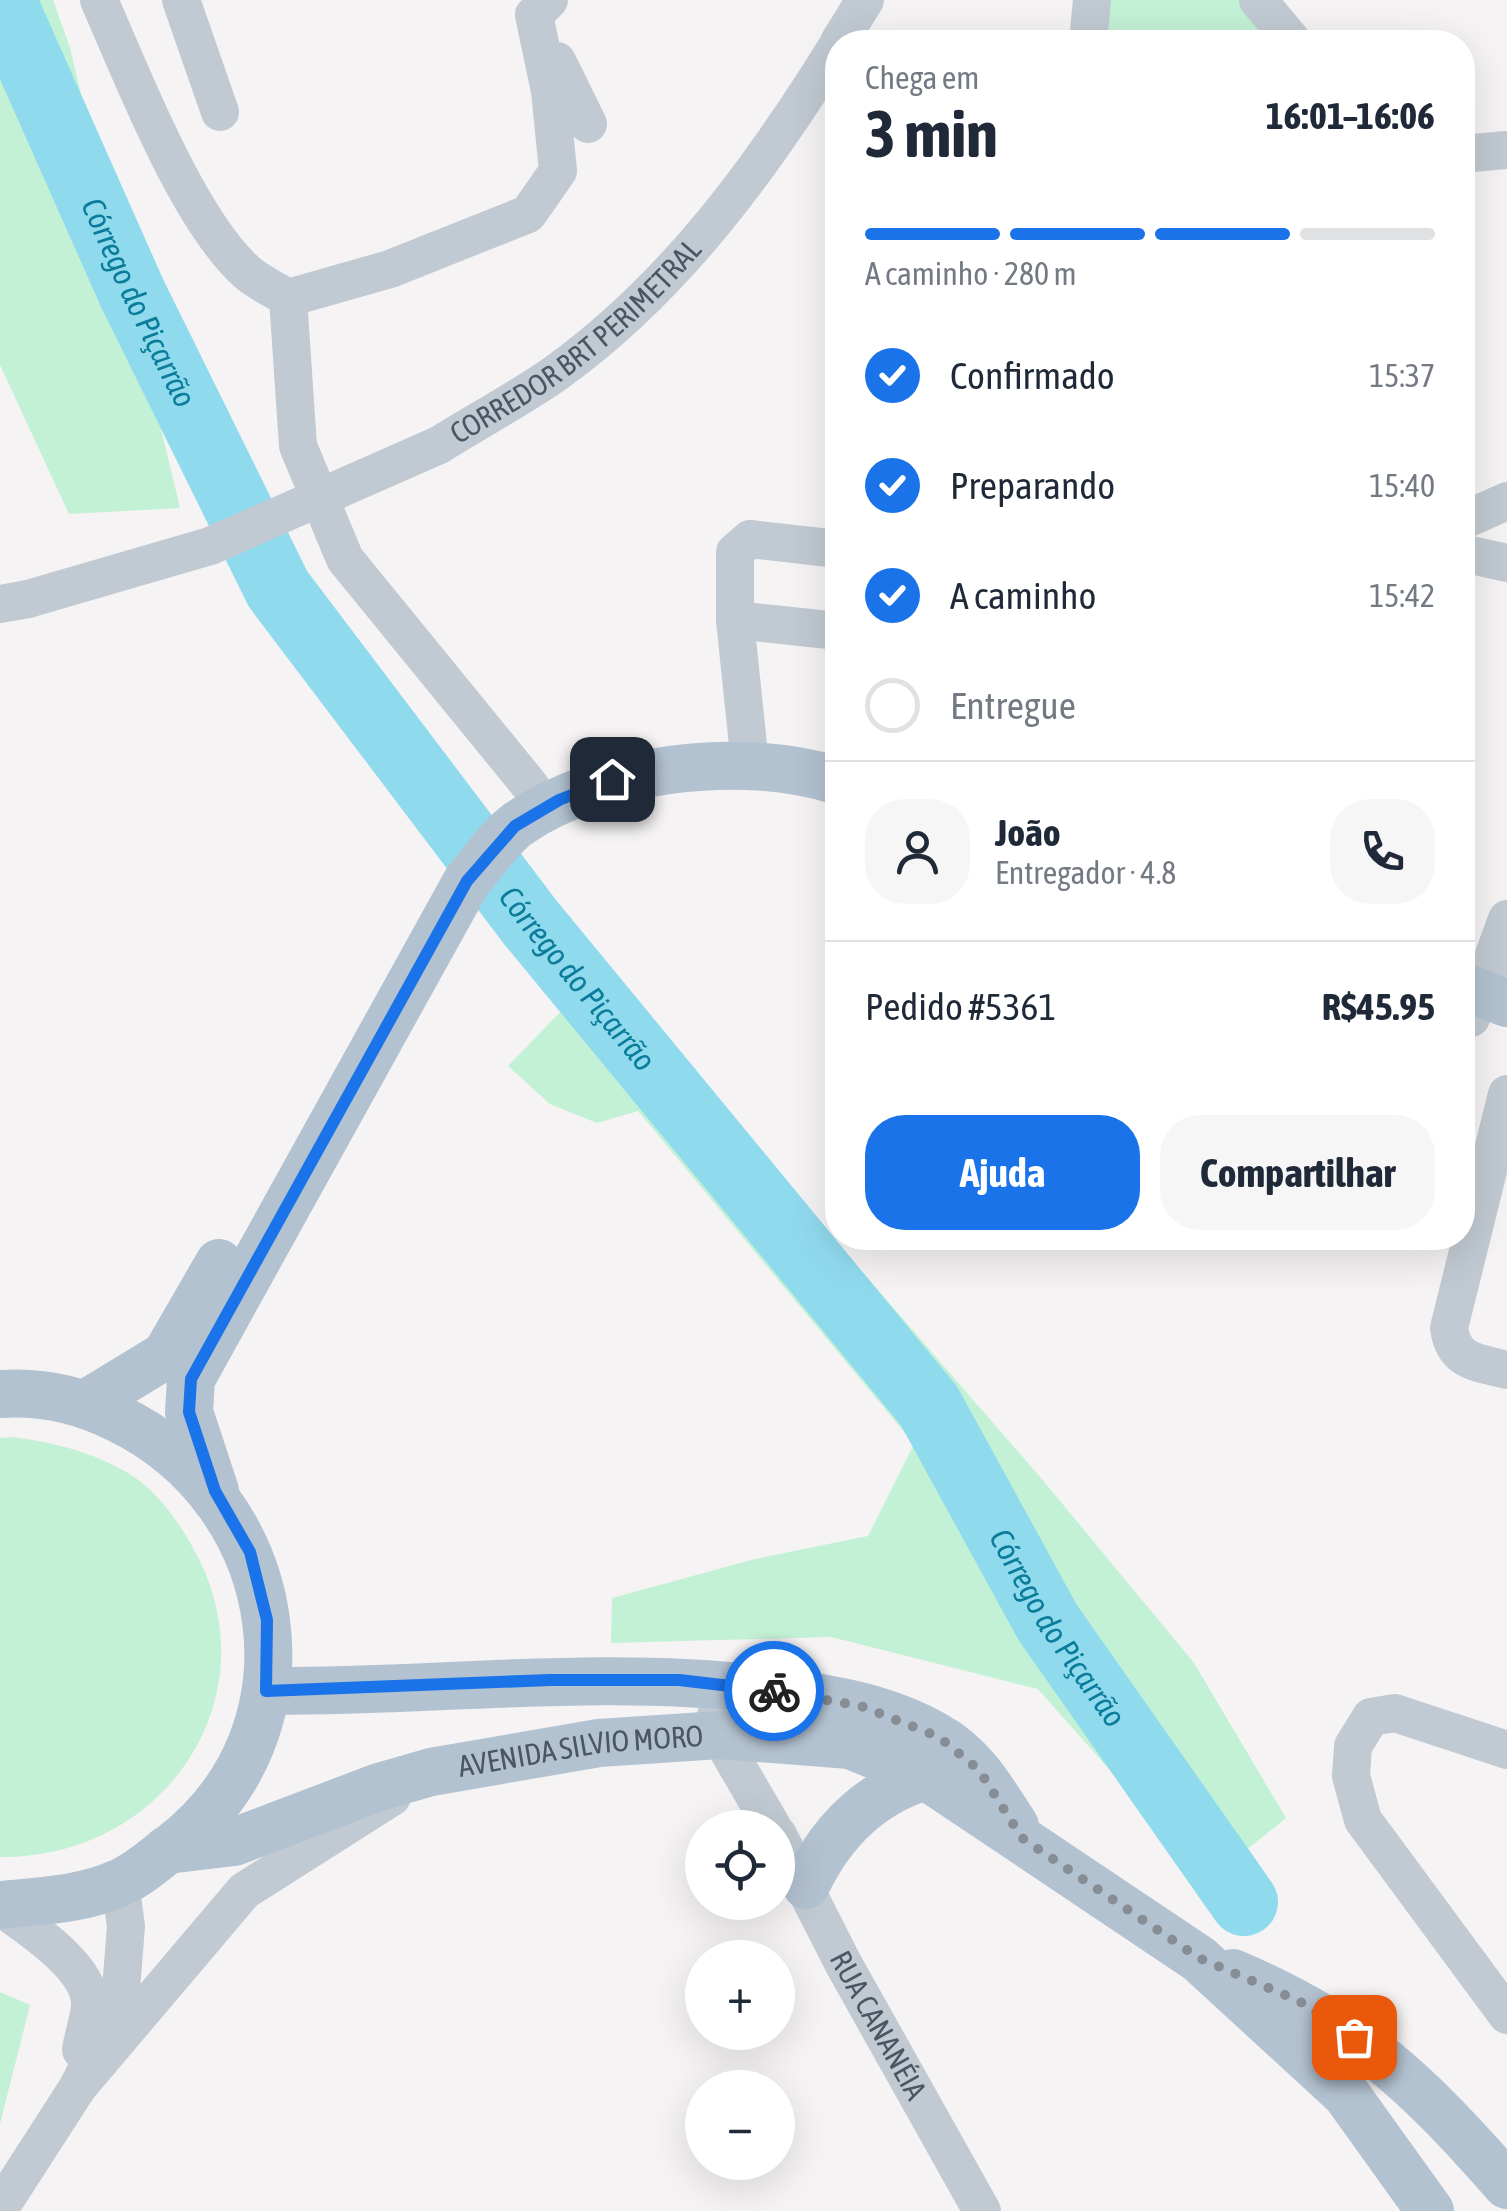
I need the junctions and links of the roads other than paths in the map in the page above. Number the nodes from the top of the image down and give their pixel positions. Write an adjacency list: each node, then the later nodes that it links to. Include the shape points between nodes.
1 (100, 0): 15 (street, via 211,231 249,274)
2 (181, 0): 11 (street)
3 (865, 0): 7 (street, CORREDOR BRT PERIMETRAL)
4 (1092, 0): 8 (street)
5 (1258, 0): 9 (street)
6 (537, 5): 12 (street); 15 (street, via 558,171 528,214 390,268)
7 (847, 30)
8 (1089, 30)
9 (1283, 30)
10 (825, 65): 21 (street, CORREDOR BRT PERIMETRAL, bridge, via 772,152 668,276 557,372 439,446 210,546)
11 (220, 112)
12 (588, 124)
13 (1507, 150): 14 (street)
14 (1475, 153)
15 (288, 298): 27 (street, via 298,446 345,559)
16 (1507, 501): 17 (street)
17 (1475, 516)
18 (825, 547): 22 (street, via 750,538 742,543 735,552)
19 (1475, 556): 20 (street)
20 (1507, 563)
21 (14, 601)
22 (735, 620): 23 (street); 24 (street)
23 (825, 630)
24 (748, 744): 25 (main road); 27 (main road, via 659,746 602,757)
25 (825, 753)
26 (825, 779): 27 (main road, via 668,769)
27 (513, 808): 28 (main road)
28 (458, 874): 36 (main road, via 166,1355); 37 (main road, via 191,1379 189,1412)
29 (1507, 919): 30 (street)
30 (1482, 1008)
31 (1507, 1094): 32 (street)
32 (1475, 1225)
33 (1469, 1250): 34 (street, via 1450,1328 1452,1347 1460,1358)
34 (1507, 1370)
35 (0, 1394): 36 (main road)
36 (87, 1403): 37 (main road, via 158,1437)
37 (215, 1491): 39 (main road, via 250,1552 267,1620)
38 (714, 1684): 39 (main road, via 550,1680); 40 (street); 45 (main road, via 824,1697 939,1737 979,1770)
39 (266, 1691): 46 (main road, via 252,1742 228,1790)
40 (719, 1734): 42 (main road, AVENIDA SILVIO MORO, via 599,1743); 43 (main road, AVENIDA SILVIO MORO, via 850,1744); 44 (street)
41 (1507, 1750): 52 (street, via 1395,1712 1371,1717 1353,1746 1351,1776 1363,1820)
42 (431, 1772): 46 (main road, AVENIDA SILVIO MORO, via 234,1842); 53 (street, via 244,1891)
43 (926, 1776): 45 (main road, AVENIDA SILVIO MORO); 49 (main road, via 861,1810 822,1851)
44 (763, 1810)
45 (1022, 1838): 51 (main road, AVENIDA SILVIO MORO)
46 (168, 1850): 48 (main road)
47 (795, 1866): 49 (street, RUA CANANÉIA)
48 (120, 1883): 50 (main road, via 80,1897); 53 (street, via 126,1926 120,2002)
49 (806, 1885): 56 (street, RUA CANANÉIA)
50 (0, 1906): 53 (street, via 80,1977 90,2001)
51 (1199, 1958): 54 (main road, via 1299,2001 1382,2055); 57 (main road, AVENIDA SILVIO MORO, via 1346,2094)
52 (1507, 2015)
53 (78, 2088): 55 (street)
54 (1507, 2185)
55 (0, 2208)
56 (982, 2211)
57 (1430, 2211)

